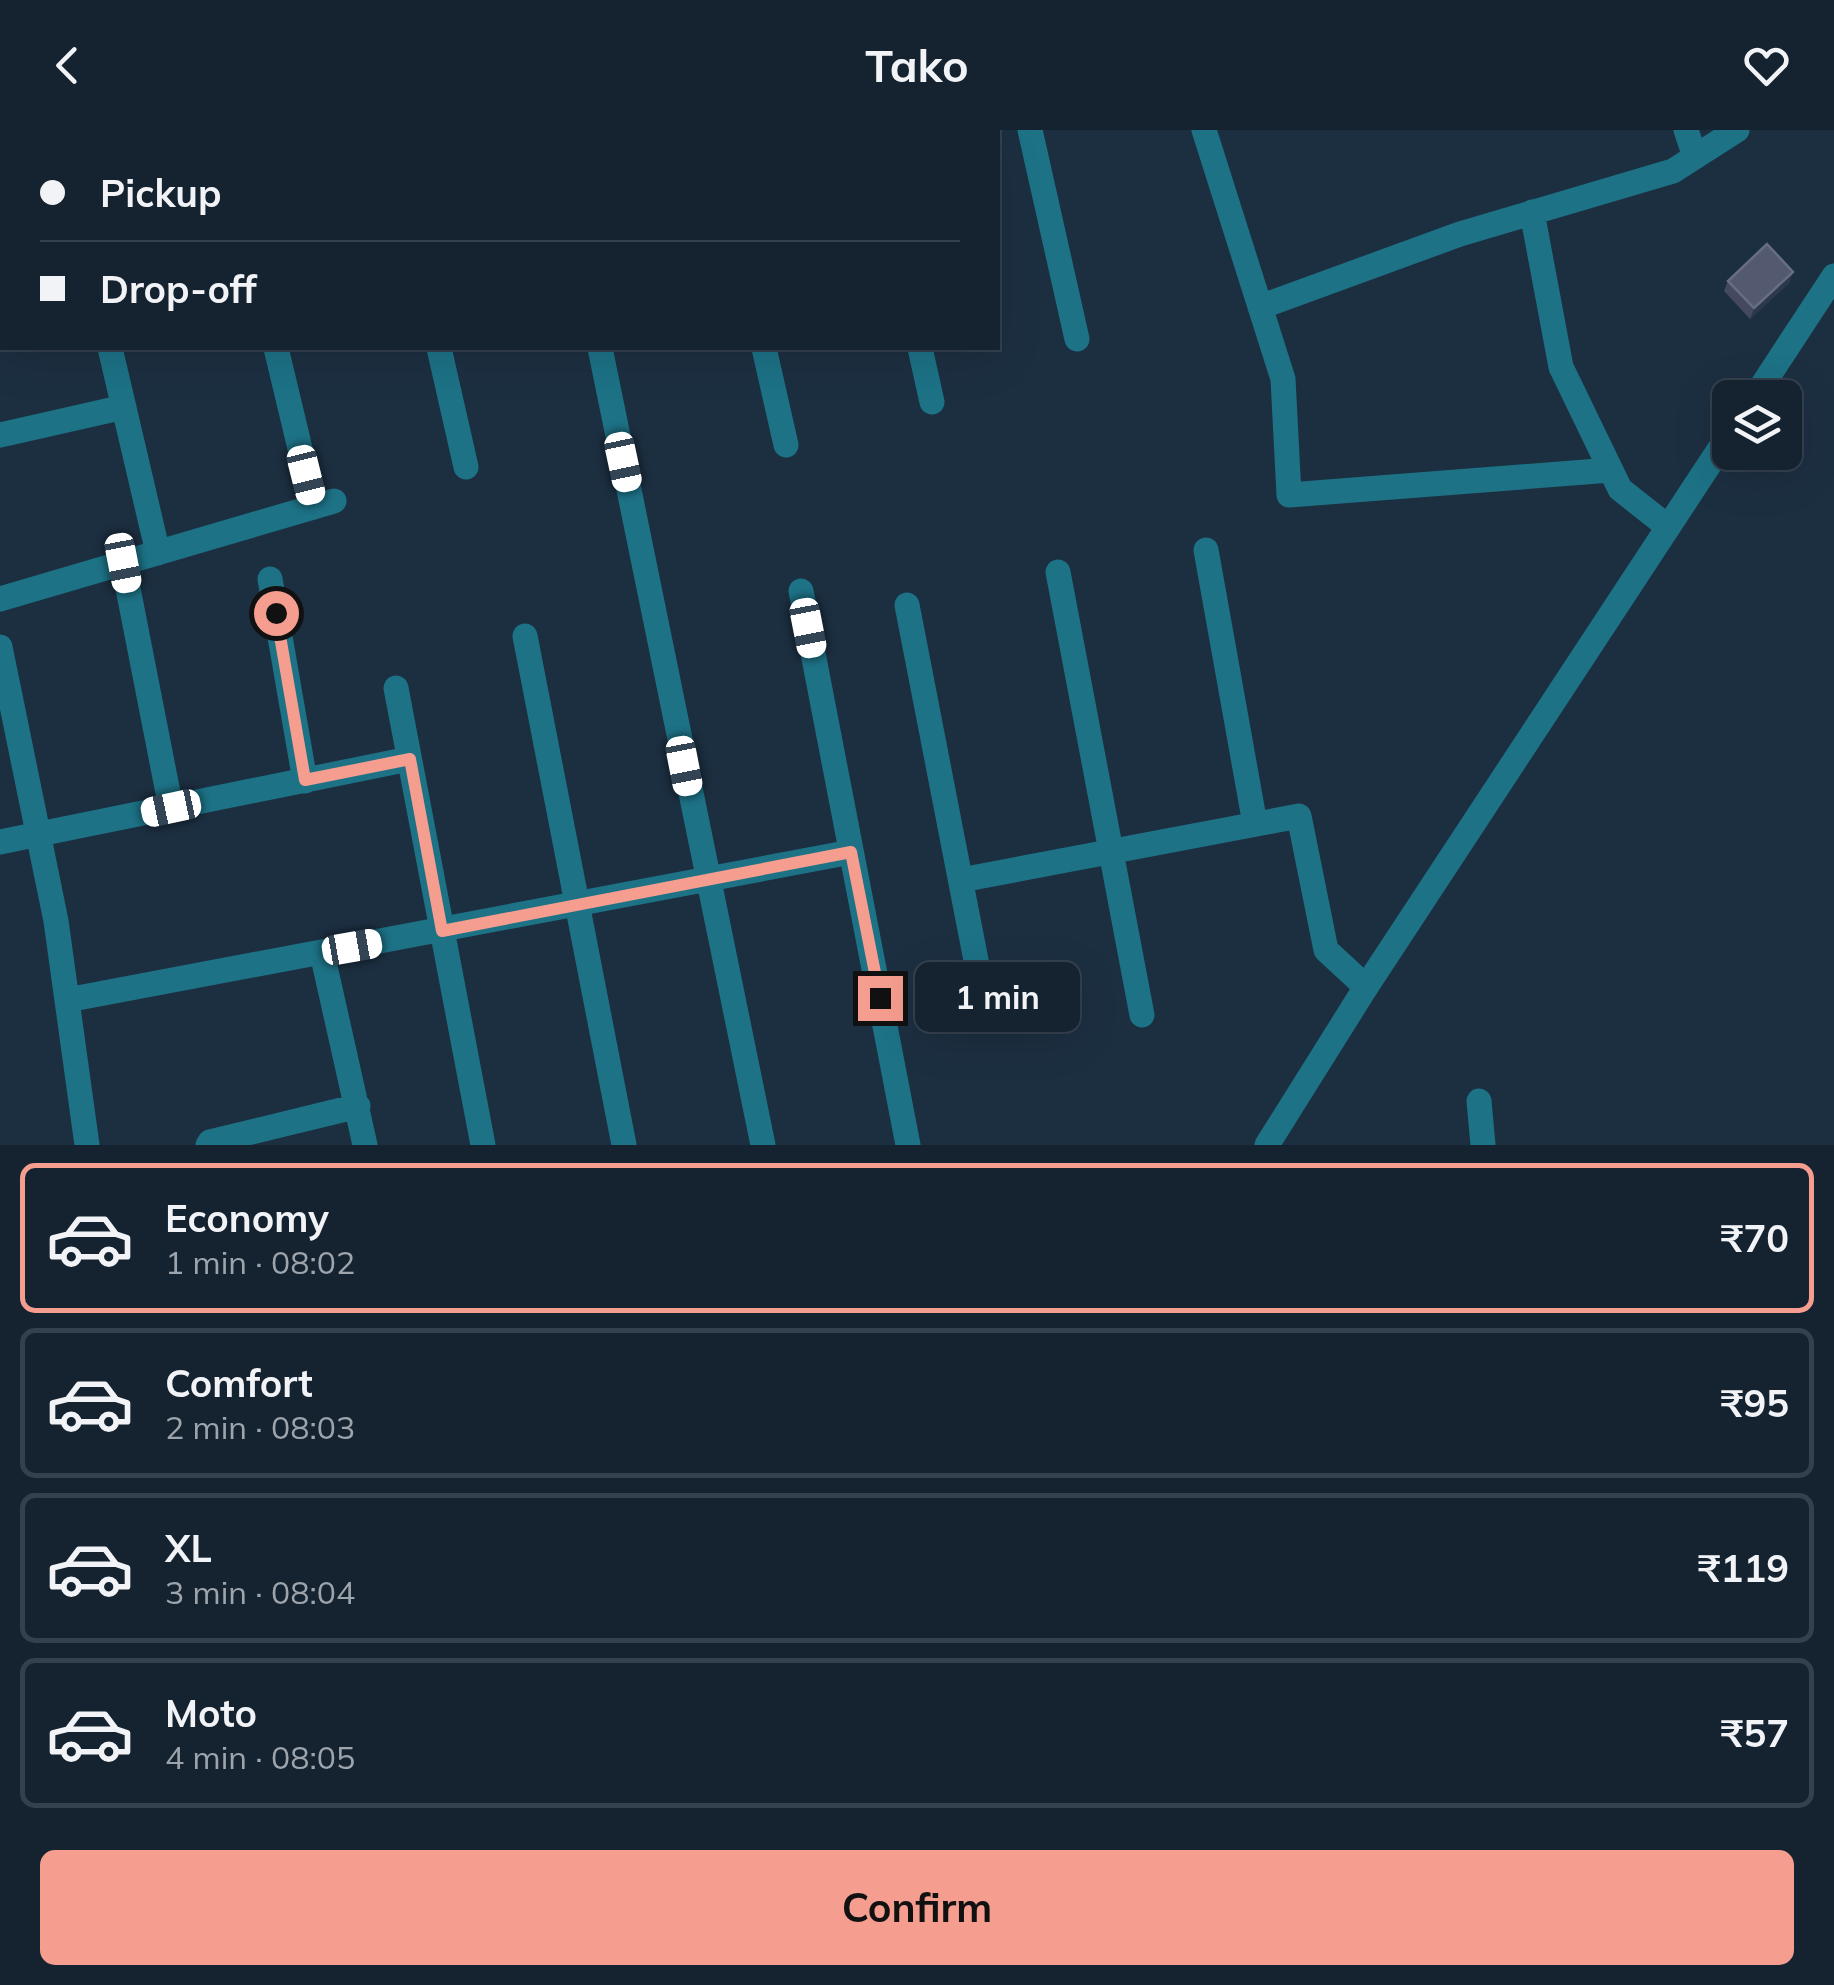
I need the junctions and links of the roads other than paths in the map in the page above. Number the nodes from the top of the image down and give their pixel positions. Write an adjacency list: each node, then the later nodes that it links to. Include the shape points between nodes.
1 (1030, 130): 9 (street)
2 (1204, 130): 8 (street)
3 (1686, 130): 5 (street)
4 (1737, 130): 5 (street)
5 (1695, 157): 6 (street, via 1672,171)
6 (1532, 212): 8 (street); 23 (street, via 1560,366)
7 (1834, 276): 16 (street)
8 (1260, 308): 23 (street, via 1283,380 1290,495)
9 (1078, 339)
10 (110, 350): 18 (street)
11 (277, 350): 26 (street, via 324,504)
12 (439, 350): 22 (street)
13 (600, 350): 44 (street)
14 (764, 350): 20 (street)
15 (920, 350): 17 (street)
16 (1766, 380)
17 (932, 402)
18 (124, 407): 19 (street); 26 (street)
19 (0, 435)
20 (786, 445)
21 (1712, 460): 24 (street)
22 (466, 466)
23 (1611, 470): 24 (street, via 1620,489)
24 (1668, 527): 49 (street)
25 (1206, 550): 39 (street)
26 (158, 553): 27 (street)
27 (123, 563): 31 (street); 38 (street)
28 (1058, 572): 42 (street)
29 (270, 579): 37 (street)
30 (801, 591): 43 (street)
31 (0, 599)
32 (907, 606): 45 (street)
33 (525, 636): 46 (street)
34 (0, 647): 40 (street)
35 (396, 688): 36 (street)
36 (410, 759): 37 (street); 47 (street)
37 (305, 780): 38 (street)
38 (171, 808): 40 (street)
39 (1256, 824): 42 (street); 49 (street, via 1299,816 1326,950)
40 (38, 835): 41 (street); 50 (street)
41 (0, 842)
42 (1111, 851): 45 (street); 51 (street)
43 (851, 852): 44 (street); 61 (street)
44 (707, 880): 46 (street); 60 (street)
45 (960, 880): 52 (street)
46 (577, 905): 47 (street); 59 (street)
47 (442, 931): 48 (street); 58 (street)
48 (322, 953): 50 (street); 54 (street)
49 (1366, 986): 62 (street)
50 (67, 1000): 55 (street)
51 (1142, 1015)
52 (987, 1017)
53 (1479, 1101): 63 (street)
54 (358, 1106): 56 (street); 57 (street)
55 (88, 1145)
56 (208, 1145)
57 (365, 1145)
58 (483, 1145)
59 (624, 1145)
60 (762, 1145)
61 (908, 1145)
62 (1266, 1145)
63 (1484, 1145)

